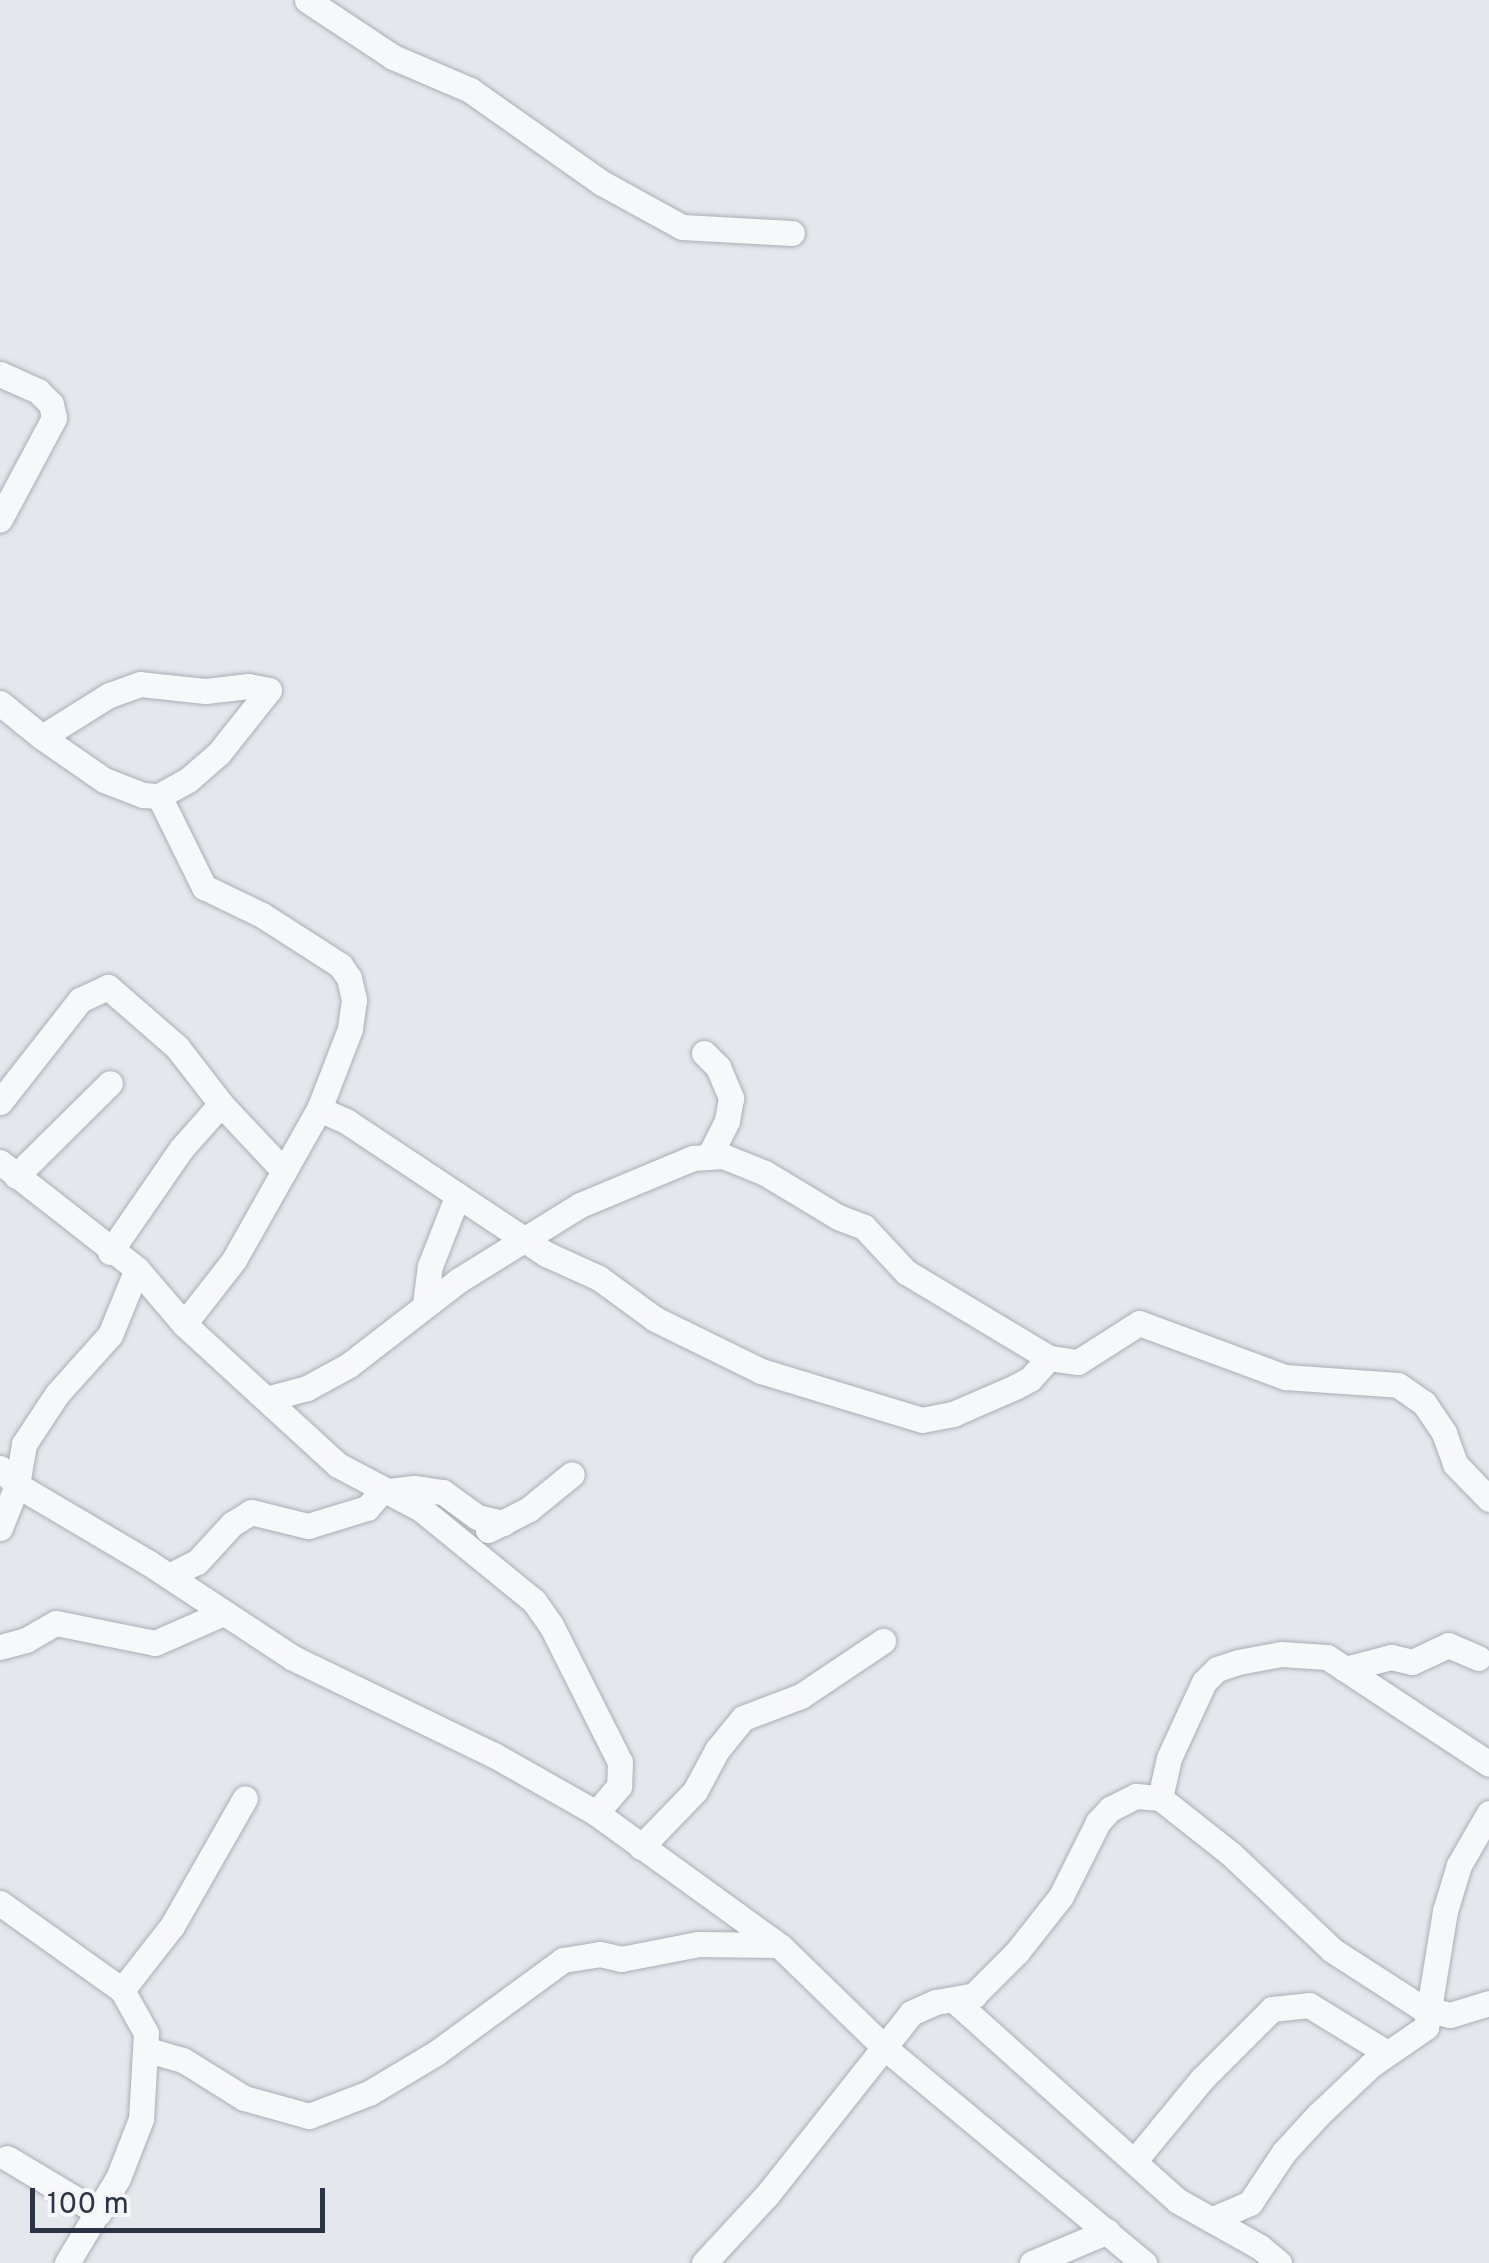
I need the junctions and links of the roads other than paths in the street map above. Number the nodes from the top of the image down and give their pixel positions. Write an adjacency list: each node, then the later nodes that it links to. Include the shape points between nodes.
1 (307, 0): 2 (street, via 393,57 470,90 602,183 682,227)
2 (792, 233)
3 (0, 374): 4 (street, via 38,391 54,418)
4 (0, 519)
5 (1, 707): 6 (street)
6 (42, 737): 7 (street, via 104,780); 7 (street, via 110,694 140,684 269,690 219,753)
7 (159, 796): 12 (street, via 204,887 268,919 350,978 350,1029)
8 (704, 1053): 13 (street, via 718,1067 730,1098 727,1121)
9 (110, 1083): 14 (street)
10 (0, 1102): 11 (street, via 80,1000 105,987 177,1047)
11 (221, 1104): 15 (street); 18 (street)
12 (319, 1109): 15 (street); 16 (street)
13 (709, 1156): 17 (street, via 594,1198); 22 (street, via 732,1158 864,1227 906,1272)
14 (8, 1169): 18 (street)
15 (284, 1171): 21 (street, via 234,1260)
16 (457, 1197): 17 (street); 20 (street, via 430,1266)
17 (527, 1238): 20 (street); 22 (street, via 599,1278 654,1320 739,1362 906,1418 954,1414 1030,1379)
18 (110, 1252): 19 (street)
19 (137, 1269): 21 (street); 25 (street, via 110,1335 57,1394)
20 (425, 1305): 23 (street, via 340,1371)
21 (184, 1324): 23 (street)
22 (1049, 1358): 27 (street, via 1078,1362 1139,1323 1285,1377 1398,1385 1424,1404 1455,1464)
23 (266, 1399): 26 (street, via 338,1465)
24 (572, 1474): 28 (street)
25 (9, 1476): 29 (street); 31 (street)
26 (381, 1492): 28 (street, via 431,1489 477,1517); 30 (street); 31 (street, via 367,1508 308,1526 243,1514 197,1562)
27 (1489, 1500)
28 (504, 1523): 30 (street)
29 (0, 1528)
30 (454, 1535): 40 (street, via 522,1588 551,1625 620,1762 619,1786)
31 (169, 1576): 32 (street)
32 (221, 1614): 34 (street, via 155,1643 56,1623); 40 (street, via 364,1696)
33 (883, 1640): 42 (street, via 801,1696 743,1718 695,1791)
34 (0, 1647)
35 (1478, 1658): 36 (street, via 1448,1644 1412,1662 1391,1657)
36 (1345, 1669): 37 (street); 39 (street, via 1326,1657 1281,1654 1217,1669 1189,1709)
37 (1489, 1764)
38 (245, 1798): 45 (street, via 172,1926)
39 (1160, 1798): 46 (street, via 1136,1796 1110,1809 1088,1837 1052,1910 982,1989); 48 (street, via 1231,1854 1332,1950)
40 (596, 1813): 42 (street)
41 (1489, 1813): 48 (street, via 1456,1874 1439,1931)
42 (641, 1846): 44 (street)
43 (0, 1903): 45 (street)
44 (777, 1945): 49 (street); 50 (street, via 698,1944 621,1959 606,1954 563,1960 436,2053 369,2093 310,2116 244,2098 184,2060)
45 (122, 1990): 50 (street, via 138,2013)
46 (956, 2002): 49 (street, via 912,2013); 53 (street)
47 (1489, 2003): 48 (street, via 1450,2015)
48 (1428, 2010): 51 (street, via 1426,2027)
49 (885, 2048): 56 (street); 58 (street, via 768,2196)
50 (148, 2050): 54 (street, via 142,2120)
51 (1387, 2054): 53 (street, via 1309,2005 1272,2009); 55 (street, via 1304,2129 1250,2203)
52 (7, 2158): 54 (street)
53 (1136, 2159): 55 (street, via 1178,2200)
54 (99, 2213): 57 (street)
55 (1213, 2219): 61 (street)
56 (1108, 2232): 59 (street); 60 (street)
57 (68, 2263)
58 (704, 2263)
59 (1032, 2263)
60 (1144, 2263)
61 (1279, 2263)

